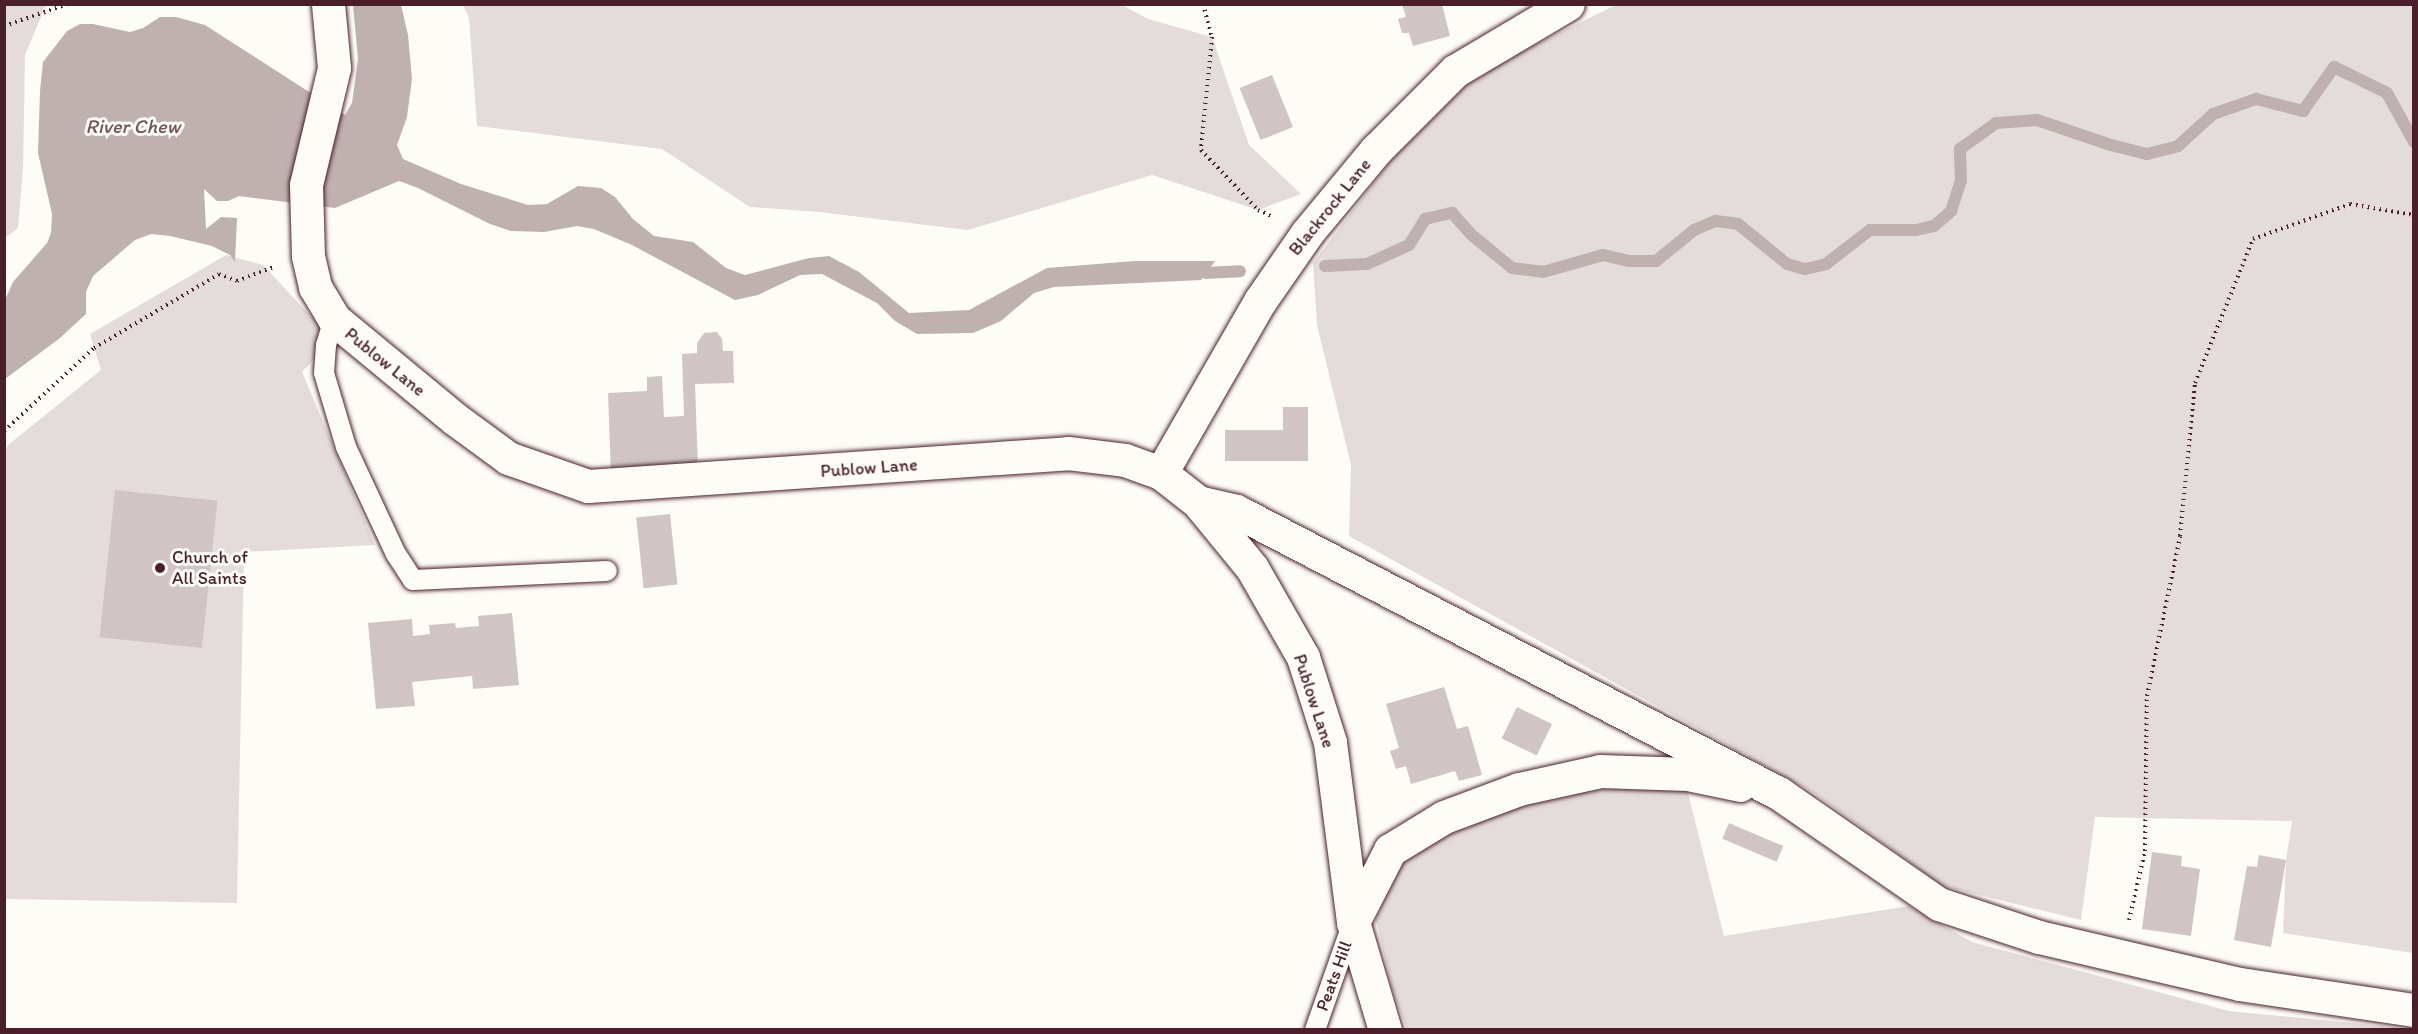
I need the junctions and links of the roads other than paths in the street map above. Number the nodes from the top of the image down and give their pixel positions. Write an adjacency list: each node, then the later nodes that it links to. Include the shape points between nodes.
1 (328, 4): 3 (street, Publow Lane, via 334,68 306,185 308,256 315,287)
2 (1568, 4): 4 (street, Blackrock Lane, via 1455,71 1376,150 1307,233 1260,301)
3 (334, 319): 4 (street, Publow Lane, via 508,458 588,486 1068,453 1125,460); 6 (lane, via 326,345 324,373 346,447 412,580)
4 (1161, 473): 5 (street, Publow Lane)
5 (1198, 502): 7 (street, via 1236,511); 8 (street, Publow Lane, via 1252,568 1303,657 1330,742)
6 (607, 571)
7 (1780, 794): 8 (street, via 1688,774 1600,771 1519,789 1444,817 1390,850); 9 (street, via 1940,904 2039,937 2240,984)
8 (1353, 922): 10 (lane, Peats Hill); 11 (street, Publow Lane)
9 (2414, 1010)
10 (1314, 1029)
11 (1385, 1029)

